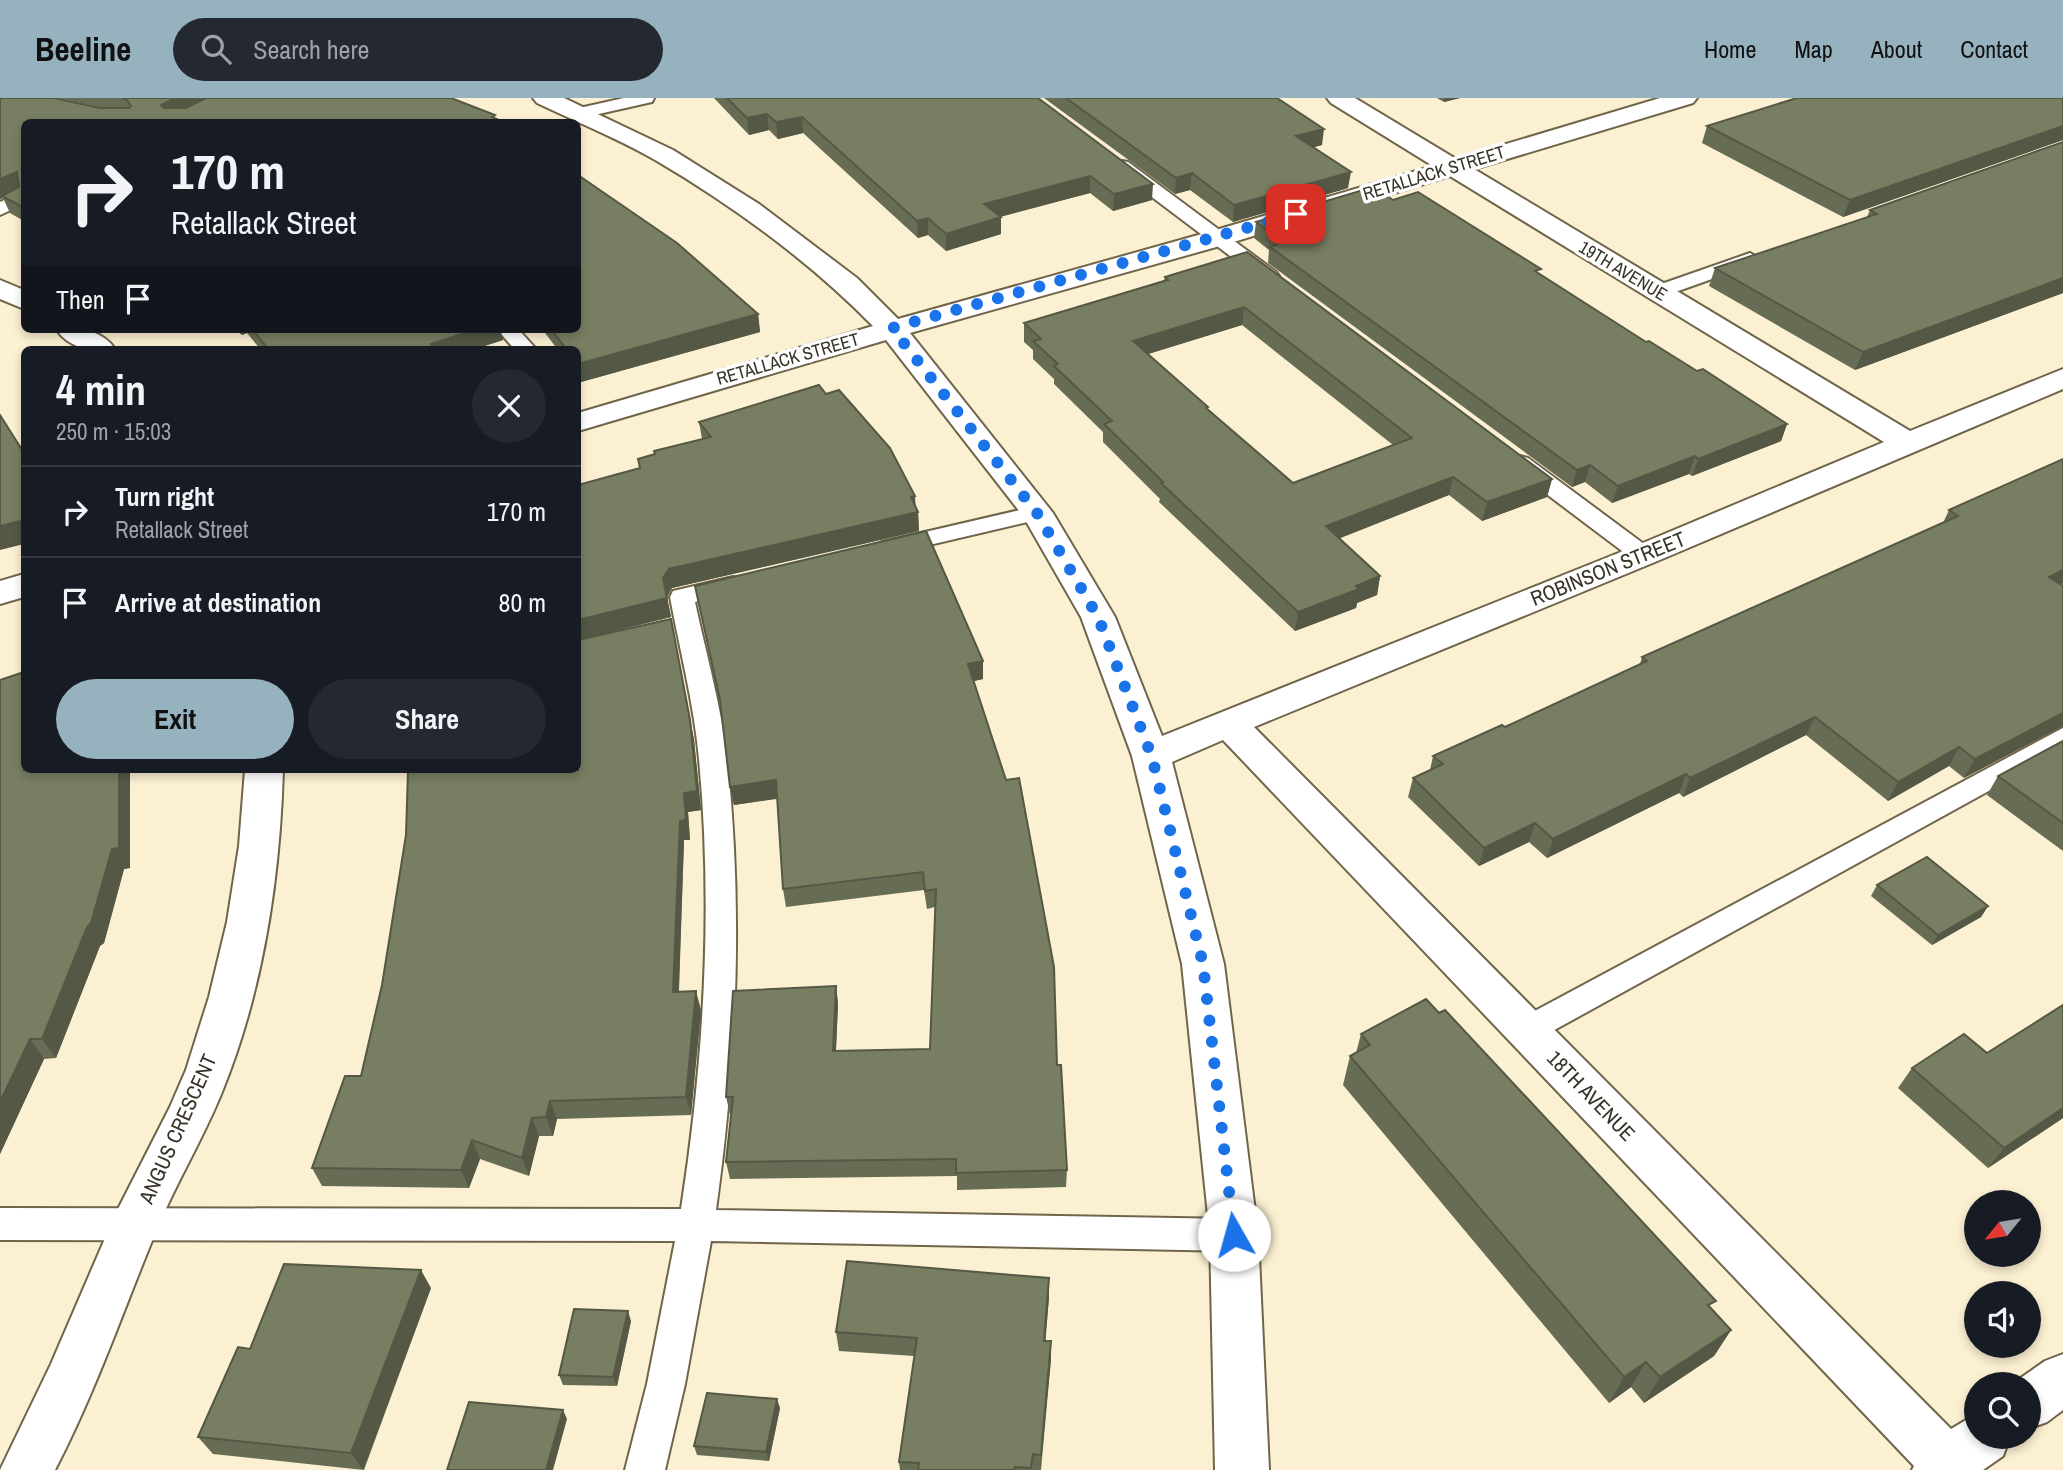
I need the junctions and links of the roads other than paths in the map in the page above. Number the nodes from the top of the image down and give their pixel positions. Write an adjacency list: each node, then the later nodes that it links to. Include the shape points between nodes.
1 (545, 98): 5 (street)
2 (646, 98): 5 (lane)
3 (1339, 98): 7 (street, 19TH AVENUE)
4 (1685, 98): 7 (street, RETALLACK STREET)
5 (581, 113): 16 (street, via 664,155 750,209 847,284)
6 (1107, 155): 10 (lane)
7 (1452, 167): 10 (street, RETALLACK STREET); 14 (street, 19TH AVENUE)
8 (21, 198): 9 (lane)
9 (0, 209)
10 (1218, 238): 13 (lane); 16 (street, RETALLACK STREET)
11 (1762, 254): 14 (lane)
12 (0, 288): 15 (street)
13 (1285, 288)
14 (1657, 292): 23 (street, 19TH AVENUE)
15 (21, 299)
16 (892, 328): 22 (street, RETALLACK STREET); 25 (street)
17 (76, 333): 19 (street)
18 (510, 333): 20 (lane)
19 (96, 346)
20 (523, 346)
21 (2063, 377): 23 (street, ROBINSON STREET)
22 (581, 417)
23 (1907, 443): 27 (street, ROBINSON STREET)
24 (1509, 455): 27 (lane)
25 (1037, 513): 26 (lane); 33 (street, via 1098,617)
26 (866, 553)
27 (1643, 555): 31 (street, ROBINSON STREET)
28 (761, 578): 38 (lane, via 682,597 675,627 712,756 721,887 717,1051)
29 (21, 587): 30 (street)
30 (0, 593)
31 (1227, 723): 33 (street, ROBINSON STREET); 35 (street, 18TH AVENUE)
32 (2063, 738): 35 (lane)
33 (1152, 757): 39 (street, via 1203,964)
34 (264, 773): 36 (street, ANGUS CRESCENT, via 263,829 241,957 207,1072)
35 (1527, 1030): 42 (street, 18TH AVENUE)
36 (136, 1222): 37 (lane); 38 (lane); 43 (street, ANGUS CRESCENT, via 45,1436)
37 (0, 1224)
38 (695, 1224): 39 (lane); 44 (lane)
39 (1234, 1235): 45 (street)
40 (2063, 1379): 41 (street)
41 (2041, 1395)
42 (1956, 1460)
43 (26, 1470)
44 (645, 1470)
45 (1242, 1470)

